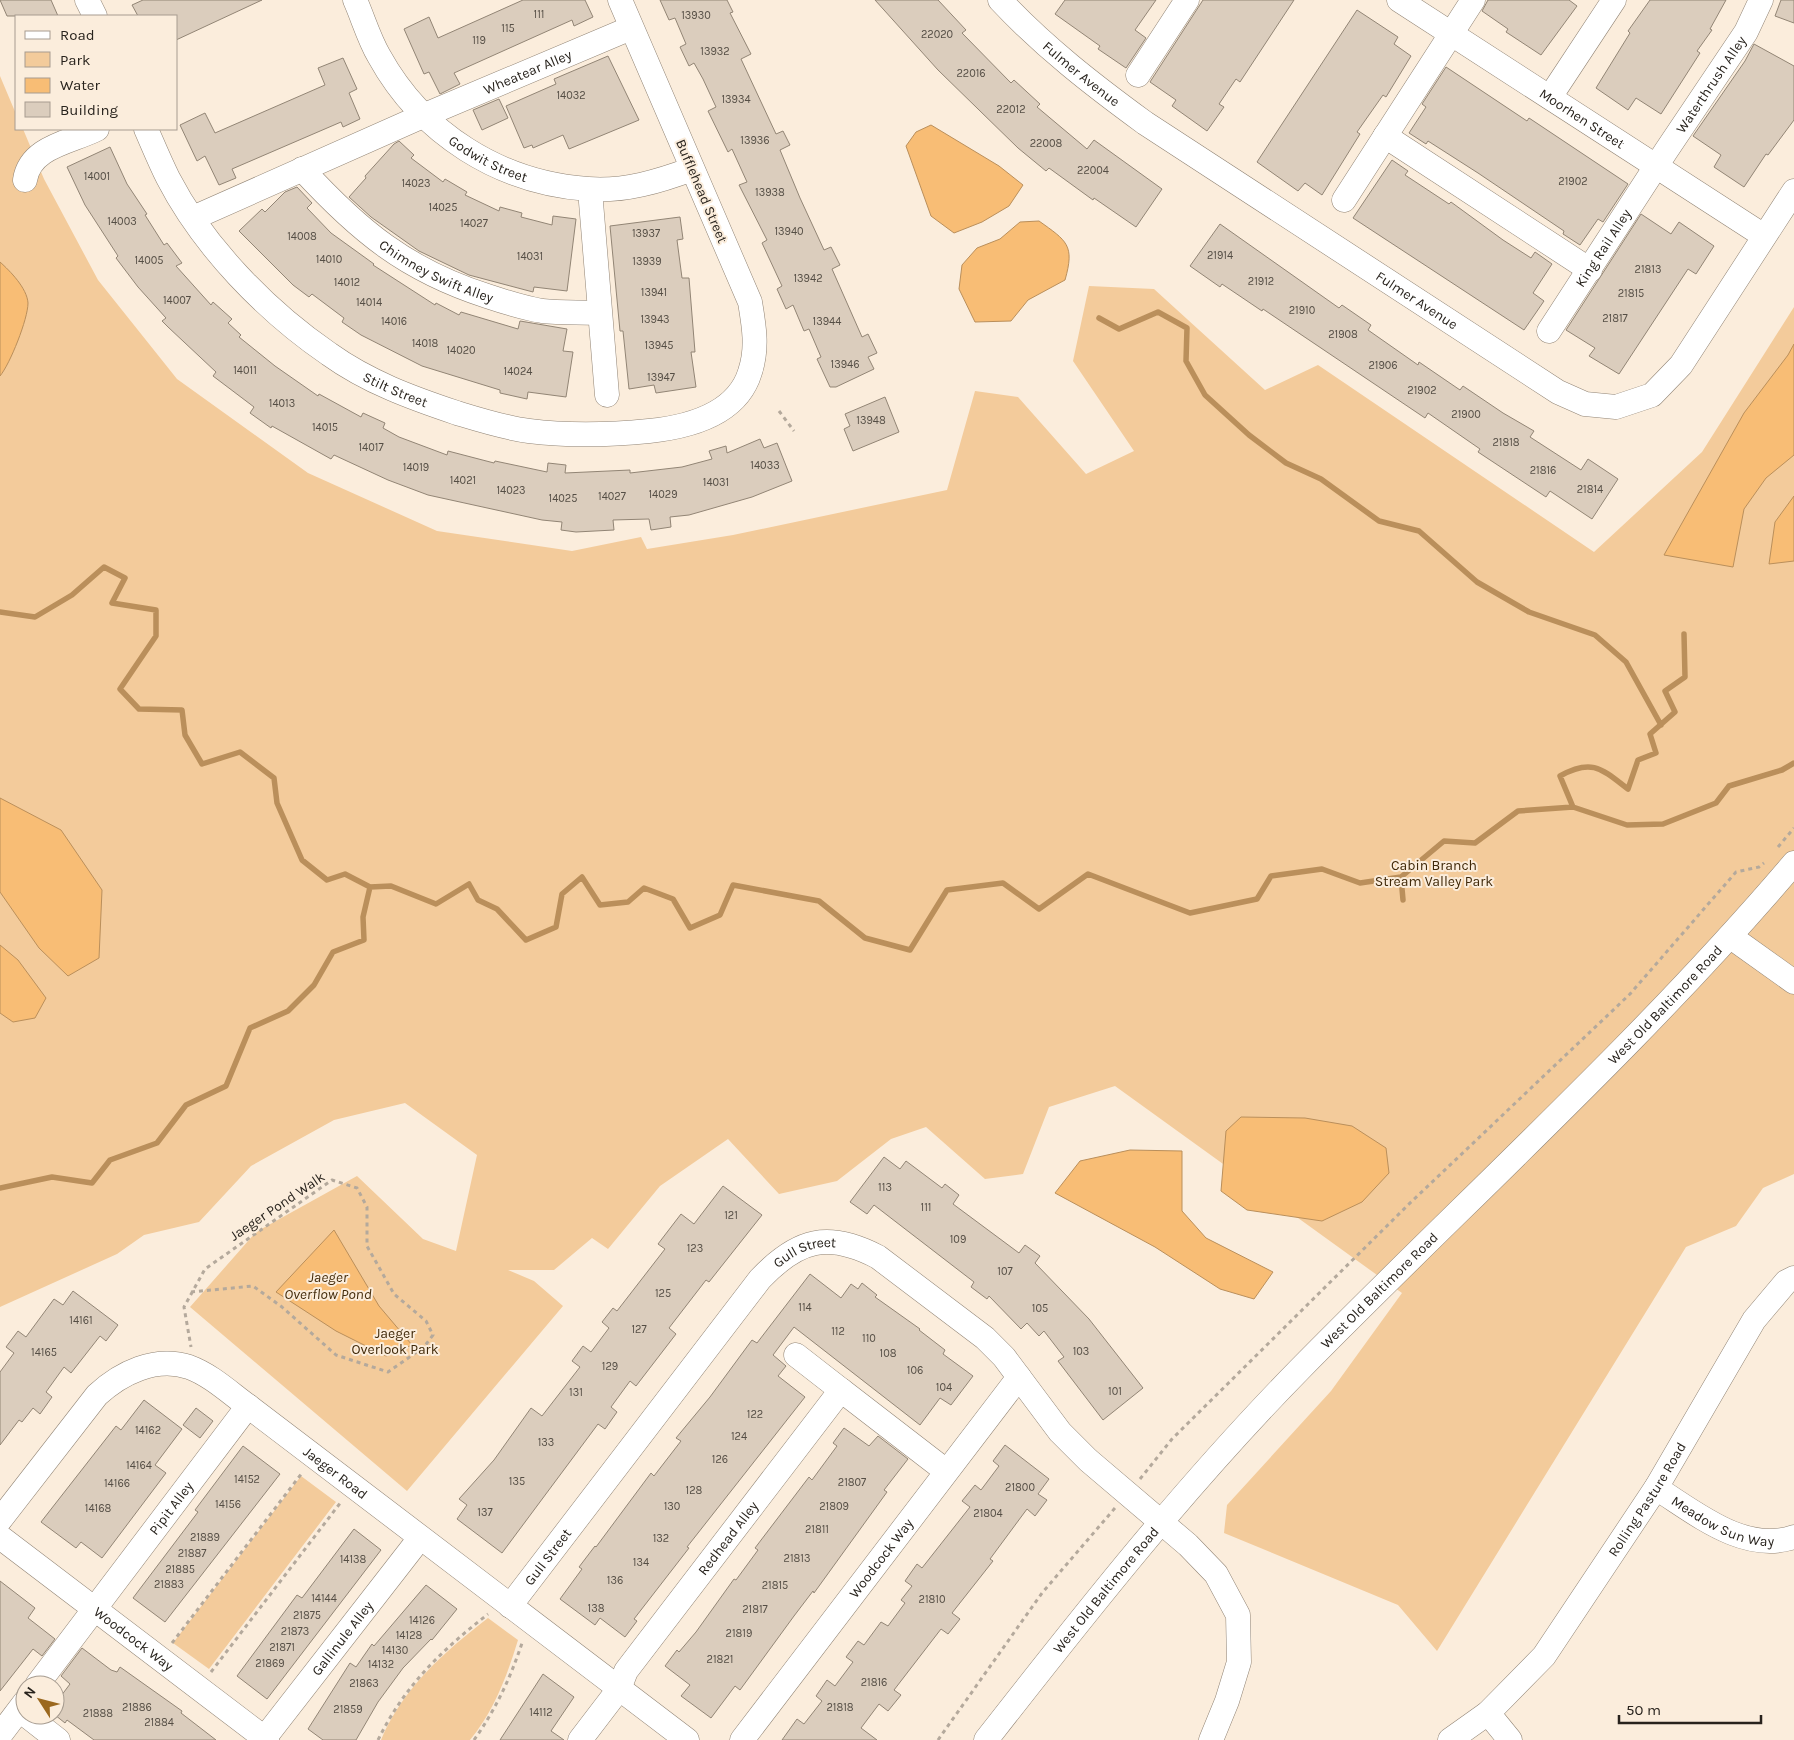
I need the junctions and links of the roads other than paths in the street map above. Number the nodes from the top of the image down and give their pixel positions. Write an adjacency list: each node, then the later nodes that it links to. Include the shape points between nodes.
1 (355, 0): 13 (street, Godwit Street, via 379,56)
2 (1000, 0): 25 (street, Fulmer Avenue, via 1084,79 1145,123 1558,392 1585,404 1616,407 1652,395 1681,365)
3 (1399, 0): 10 (street, Moorhen Street)
4 (1473, 0): 10 (street)
5 (1614, 0): 12 (street)
6 (1761, 0): 17 (street, Waterthrush Alley, via 1746,32)
7 (624, 1): 9 (street, Bufflehead Street)
8 (1184, 1): 11 (street)
9 (631, 28): 13 (street, Wheatear Alley); 18 (street, Bufflehead Street)
10 (1451, 34): 12 (street, Moorhen Street); 16 (street)
11 (1138, 76)
12 (1550, 98): 17 (street, Moorhen Street)
13 (424, 116): 19 (street); 21 (street, Godwit Street, via 446,137 478,158 512,174)
14 (94, 130): 20 (street, via 74,136 42,154 31,163)
15 (146, 130): 24 (street, Stilt Street, via 169,179)
16 (1385, 136): 23 (street); 26 (street)
17 (1656, 166): 25 (street, Moorhen Street); 26 (street, King Rail Alley)
18 (692, 168): 21 (street, Godwit Street, via 645,184); 29 (street, Bufflehead Street, via 750,302 756,341)
19 (302, 169): 24 (street); 27 (street, Chimney Swift Alley, via 362,230 430,274 479,293 541,311)
20 (25, 180)
21 (590, 190): 27 (street)
22 (1794, 192): 25 (street, Fulmer Avenue)
23 (1344, 200)
24 (193, 218): 29 (street, Stilt Street, via 231,269 293,328 330,355 367,378 412,398 487,422 527,431 572,435 678,428 717,412 731,402)
25 (1764, 236)
26 (1590, 270): 28 (street, King Rail Alley)
27 (599, 313): 30 (street)
28 (1549, 331)
29 (744, 386)
30 (607, 395)
31 (1784, 858): 32 (street, West Old Baltimore Road)
32 (1731, 937): 33 (street); 42 (street, West Old Baltimore Road, via 1644,1030 1299,1370)
33 (1794, 982)
34 (1794, 1278): 40 (street, Rolling Pasture Road, via 1786,1282 1754,1320)
35 (796, 1355): 37 (street)
36 (1019, 1377): 39 (street, Woodcock Way); 42 (street, Gull Street, via 1060,1432 1088,1460); 47 (street, Gull Street, via 985,1338 878,1257 839,1242 820,1241 801,1246 773,1265 760,1279)
37 (842, 1390): 39 (street); 49 (street, Redhead Alley, via 626,1671)
38 (248, 1406): 41 (street, Jaeger Road, via 190,1367 158,1365 126,1373 112,1380 97,1395); 45 (street, Jaeger Road); 46 (street, Pipit Alley)
39 (946, 1471): 58 (street, Woodcock Way)
40 (1656, 1488): 44 (street, Meadow Sun Way, via 1721,1530 1752,1539 1786,1540); 50 (street, Rolling Pasture Road, via 1544,1656)
41 (0, 1520)
42 (1161, 1520): 59 (street, West Old Baltimore Road); 60 (street, Gull Street, via 1216,1574 1238,1615 1239,1662)
43 (0, 1537): 46 (street, Woodcock Way)
44 (1794, 1537)
45 (420, 1538): 47 (street, Jaeger Road); 54 (street, Gallinule Alley)
46 (94, 1610): 48 (street, Pipit Alley); 54 (street, Woodcock Way)
47 (499, 1610): 49 (street, Jaeger Road)
48 (45, 1675)
49 (618, 1689): 56 (street, Redhead Alley); 57 (street, Jaeger Road)
50 (1488, 1713): 61 (street, Rolling Pasture Road); 62 (street)
51 (15, 1719): 53 (street)
52 (41, 1725): 55 (street)
53 (0, 1735)
54 (265, 1739)
55 (58, 1740)
56 (580, 1740)
57 (687, 1740)
58 (742, 1740)
59 (986, 1740)
60 (1211, 1740)
61 (1450, 1740)
62 (1510, 1740)

